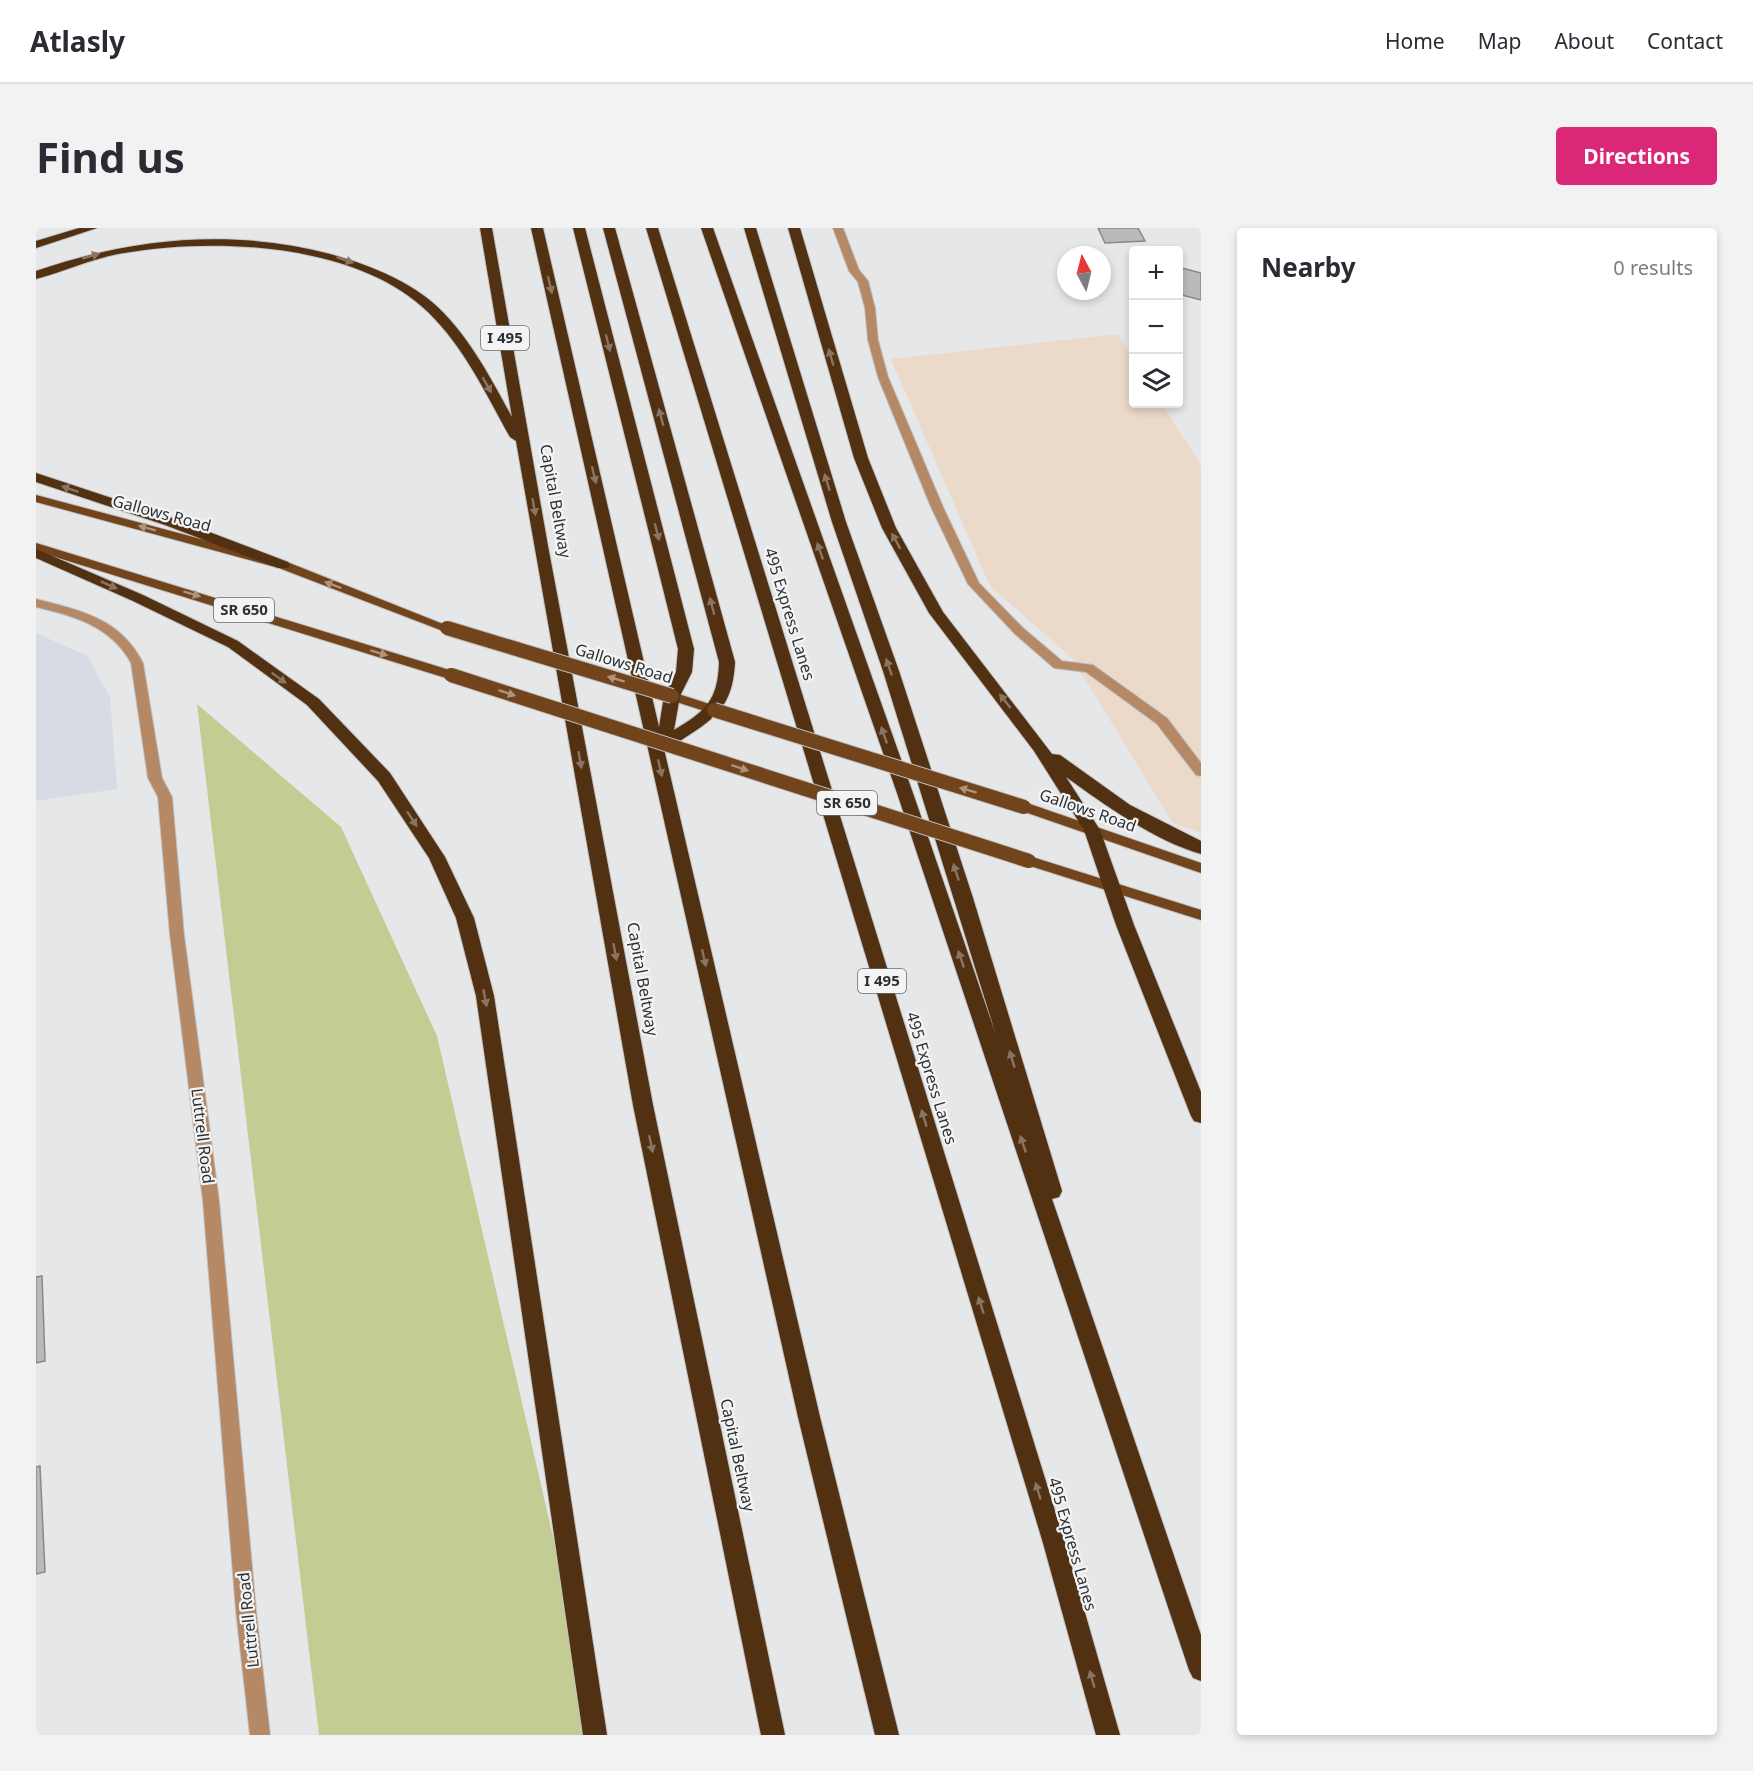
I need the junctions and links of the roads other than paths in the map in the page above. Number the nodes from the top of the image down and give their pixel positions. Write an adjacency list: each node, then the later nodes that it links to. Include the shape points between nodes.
1 (91, 228): 11 (highway)
2 (486, 228): 13 (highway, Capital Beltway / I 495)
3 (537, 228): 36 (highway, one-way to 36, via 808,1418)
4 (579, 228): 20 (highway, one-way to 20, via 686,649 684,672)
5 (609, 228): 21 (highway, one-way to 5, via 726,687 727,662)
6 (652, 228): 37 (highway, 495 Express Lanes / I 495, one-way to 6, via 1050,1531)
7 (707, 228): 31 (highway, one-way to 7, via 906,796)
8 (750, 228): 31 (highway, one-way to 8, via 964,898 839,522)
9 (794, 228): 23 (highway, one-way to 9, via 936,613 888,528 861,458)
10 (838, 228): 24 (street, via 854,272 863,281 883,377 974,584 1058,665 1089,668 1162,721)
11 (36, 245)
12 (36, 275): 13 (highway, one-way to 13, via 104,253 188,241 255,240 316,250 348,260 412,292 433,310 470,356)
13 (524, 449): 35 (highway, Capital Beltway / I 495, one-way to 35, via 642,1105)
14 (36, 477): 18 (highway, one-way to 14)
15 (36, 498): 18 (main road, Gallows Road, one-way to 15)
16 (36, 547): 22 (main road, SR 650, one-way to 22, bridge)
17 (36, 553): 34 (highway, one-way to 34, via 233,644 313,702 384,777 437,857 465,918 485,996)
18 (283, 565): 20 (main road, Gallows Road, one-way to 18, bridge, via 447,628)
19 (36, 603): 33 (street, Luttrell Road, via 98,622 133,652 155,778 165,797 177,935 211,1201)
20 (672, 696): 21 (main road, Gallows Road); 22 (highway)
21 (714, 710): 22 (highway); 25 (main road, Gallows Road, one-way to 21, bridge)
22 (664, 744): 28 (main road, SR 650, one-way to 28, bridge)
23 (1040, 748): 25 (highway); 26 (highway, via 1099,795)
24 (1201, 772)
25 (1092, 830): 27 (main road, Gallows Road); 28 (highway)
26 (1201, 848)
27 (1201, 868)
28 (1112, 889): 29 (main road, SR 650); 30 (highway)
29 (1201, 915)
30 (1201, 1116)
31 (1150, 1517): 32 (highway)
32 (1201, 1670)
33 (260, 1735)
34 (595, 1735)
35 (773, 1735)
36 (887, 1735)
37 (1108, 1735)

